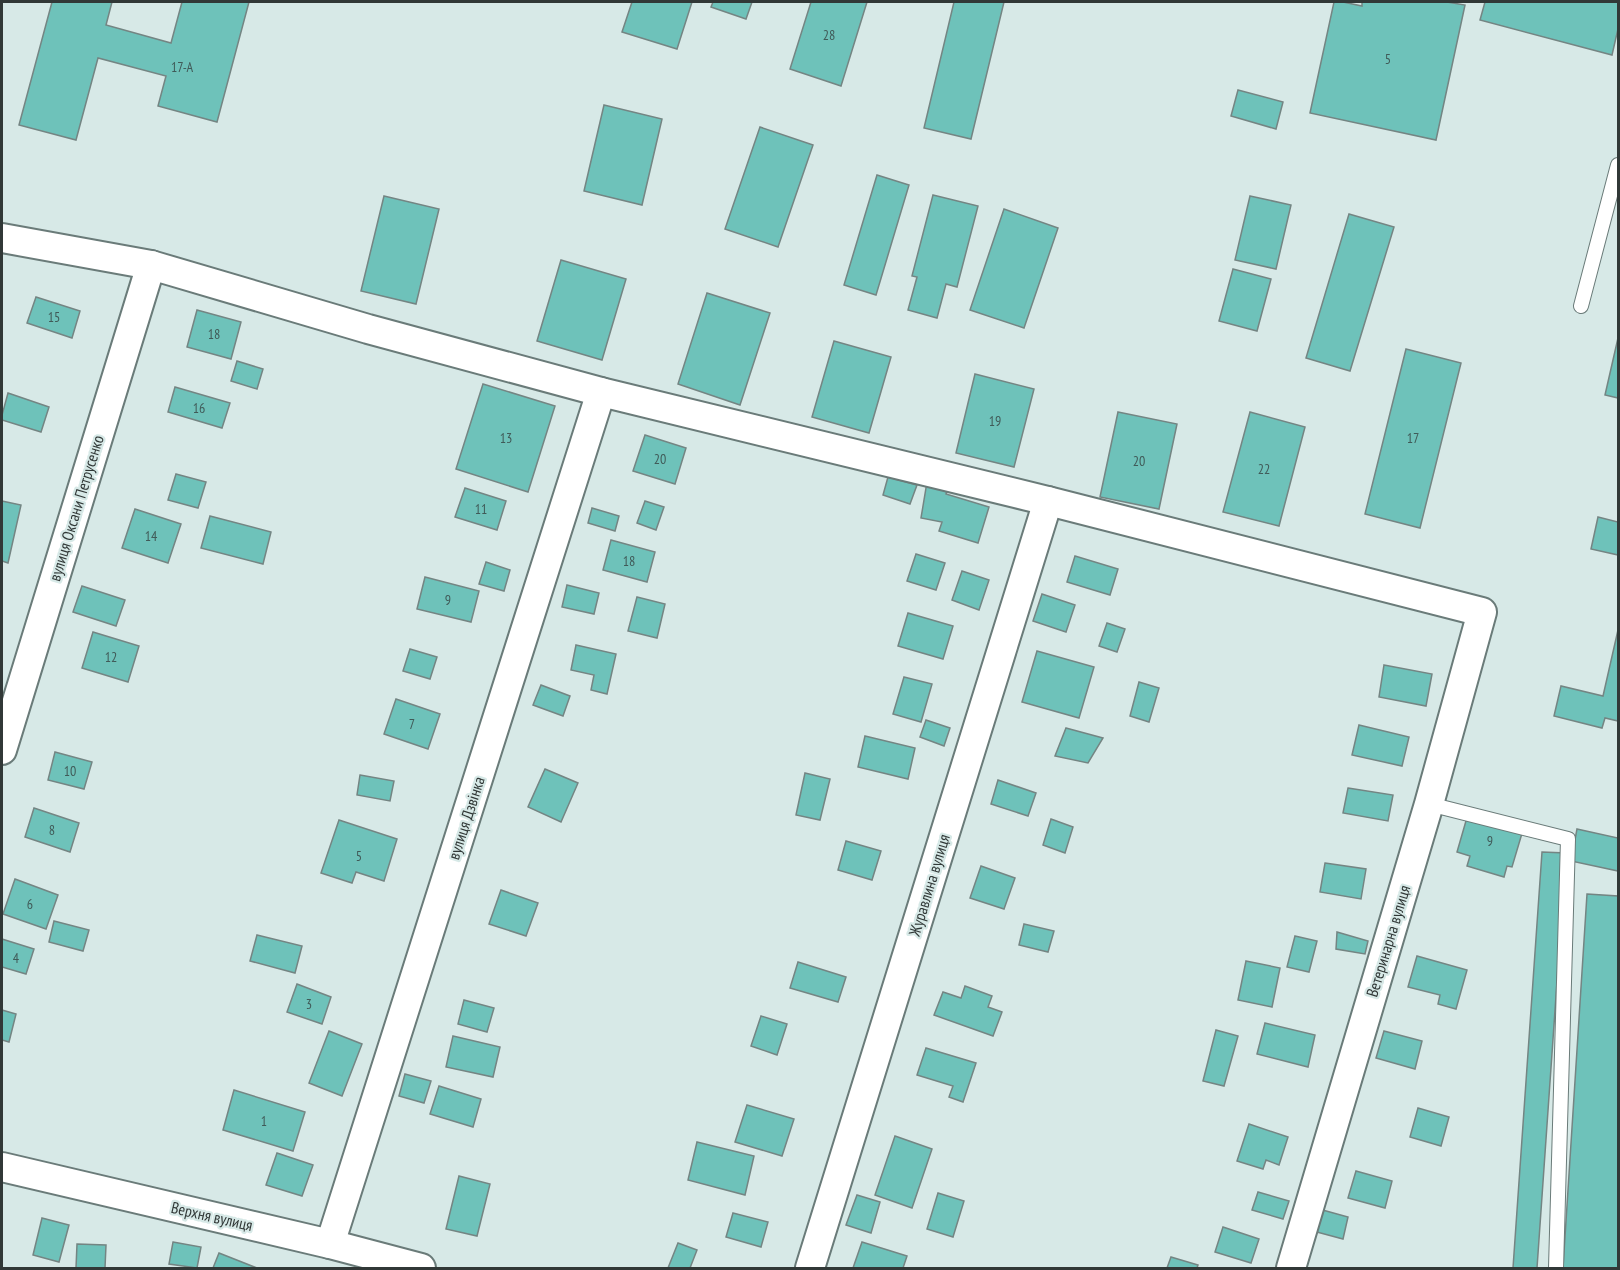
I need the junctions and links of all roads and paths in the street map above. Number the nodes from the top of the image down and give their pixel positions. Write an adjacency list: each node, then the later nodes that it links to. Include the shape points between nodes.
1 (1618, 165): 4 (lane)
2 (2, 238): 3 (street)
3 (151, 266): 5 (street); 7 (street, вулиця Оксани Петрусенко)
4 (1581, 306)
5 (601, 393): 6 (street); 10 (street, вулиця Дзвінка)
6 (1048, 501): 8 (street, Ветеринарна вулиця, via 1482,612); 12 (street, Журавлина вулиця)
7 (2, 750)
8 (1429, 804): 13 (street, Ветеринарна вулиця); 14 (lane, via 1568,839)
9 (2, 1167): 10 (street, Верхня вулиця)
10 (330, 1244): 11 (street, Верхня вулиця)
11 (421, 1269)
12 (810, 1269)
13 (1291, 1269)
14 (1556, 1269)

